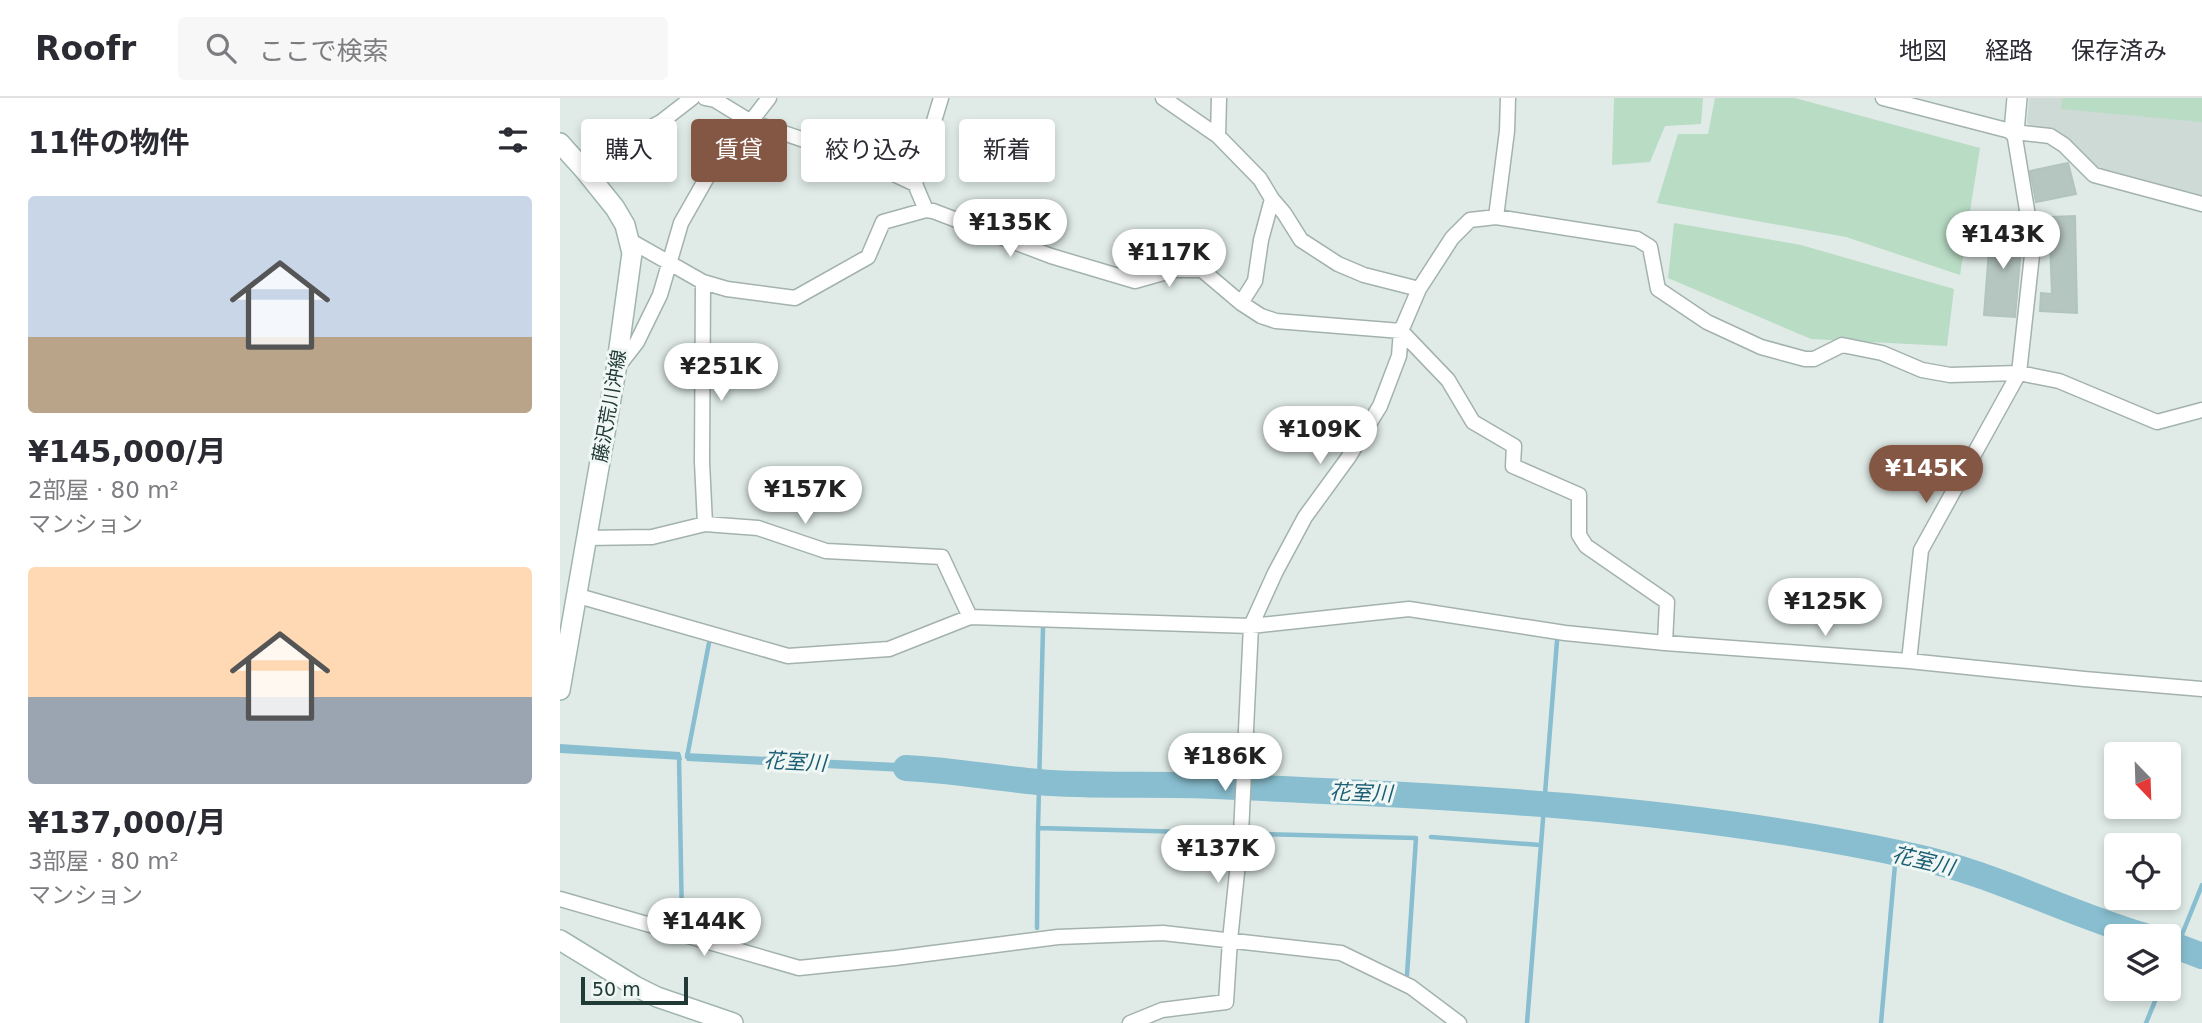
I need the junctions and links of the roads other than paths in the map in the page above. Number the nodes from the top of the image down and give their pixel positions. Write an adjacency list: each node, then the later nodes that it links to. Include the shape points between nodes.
1 (692, 98): 10 (street)
2 (705, 98): 11 (street)
3 (769, 98): 12 (street)
4 (941, 98): 20 (street)
5 (1163, 98): 15 (street)
6 (1219, 98): 15 (street)
7 (1508, 98): 24 (street)
8 (1883, 98): 13 (street)
9 (2017, 98): 13 (main road)
10 (666, 119)
11 (746, 119)
12 (753, 119)
13 (2014, 132): 22 (street, via 2050,136 2094,175); 32 (street, via 2033,246)
14 (787, 134): 20 (street, via 866,161)
15 (1218, 136): 21 (street, via 1260,179)
16 (560, 143): 17 (main road, 藤沢荒川沖線)
17 (581, 166)
18 (594, 182): 25 (main road, 藤沢荒川沖線, via 615,208)
19 (704, 182): 26 (street, via 681,223)
20 (915, 184): 23 (street)
21 (1272, 199): 28 (street, via 1301,240 1338,264); 29 (street, via 1255,281)
22 (2202, 204)
23 (926, 210): 27 (street, via 883,222 868,257 795,298); 29 (street, via 1135,281 1174,270 1202,270)
24 (1496, 217): 28 (street, via 1470,220 1452,237); 32 (street, via 1637,239 1650,247 1658,289 1707,322 1761,347 1814,359 1842,345 1950,375)
25 (629, 240): 26 (street); 31 (main road, 藤沢荒川沖線, via 629,285)
26 (669, 265): 27 (street); 31 (street, via 637,342)
27 (703, 282): 34 (street)
28 (1419, 289): 30 (street)
29 (1241, 303): 30 (street, via 1276,321)
30 (1401, 331): 38 (street, via 1399,356 1380,406 1305,517); 39 (street, via 1448,380 1473,422 1514,446 1513,466 1579,495 1579,535 1586,546 1667,602)
31 (616, 370): 35 (main road, 藤沢荒川沖線)
32 (2019, 373): 33 (street, via 2059,381 2157,422); 40 (street, via 1921,550)
33 (2202, 410)
34 (705, 524): 35 (street, via 652,537); 37 (street, via 758,528 826,551 942,556)
35 (585, 538): 36 (main road, 藤沢荒川沖線)
36 (569, 605): 37 (street, via 788,656 889,649); 42 (main road, 藤沢荒川沖線)
37 (970, 617): 38 (street)
38 (1251, 626): 39 (street, via 1409,609); 45 (street, via 1241,834)
39 (1665, 643): 40 (street)
40 (1909, 661): 41 (street)
41 (2202, 689)
42 (560, 690)
43 (560, 899): 45 (street, via 799,968 1058,937 1163,933)
44 (560, 940): 46 (main road, via 657,997)
45 (1230, 940): 47 (street, via 1226,1002 1162,1010); 48 (street, via 1341,953 1410,987)
46 (733, 1023)
47 (1130, 1023)
48 (1460, 1023)

